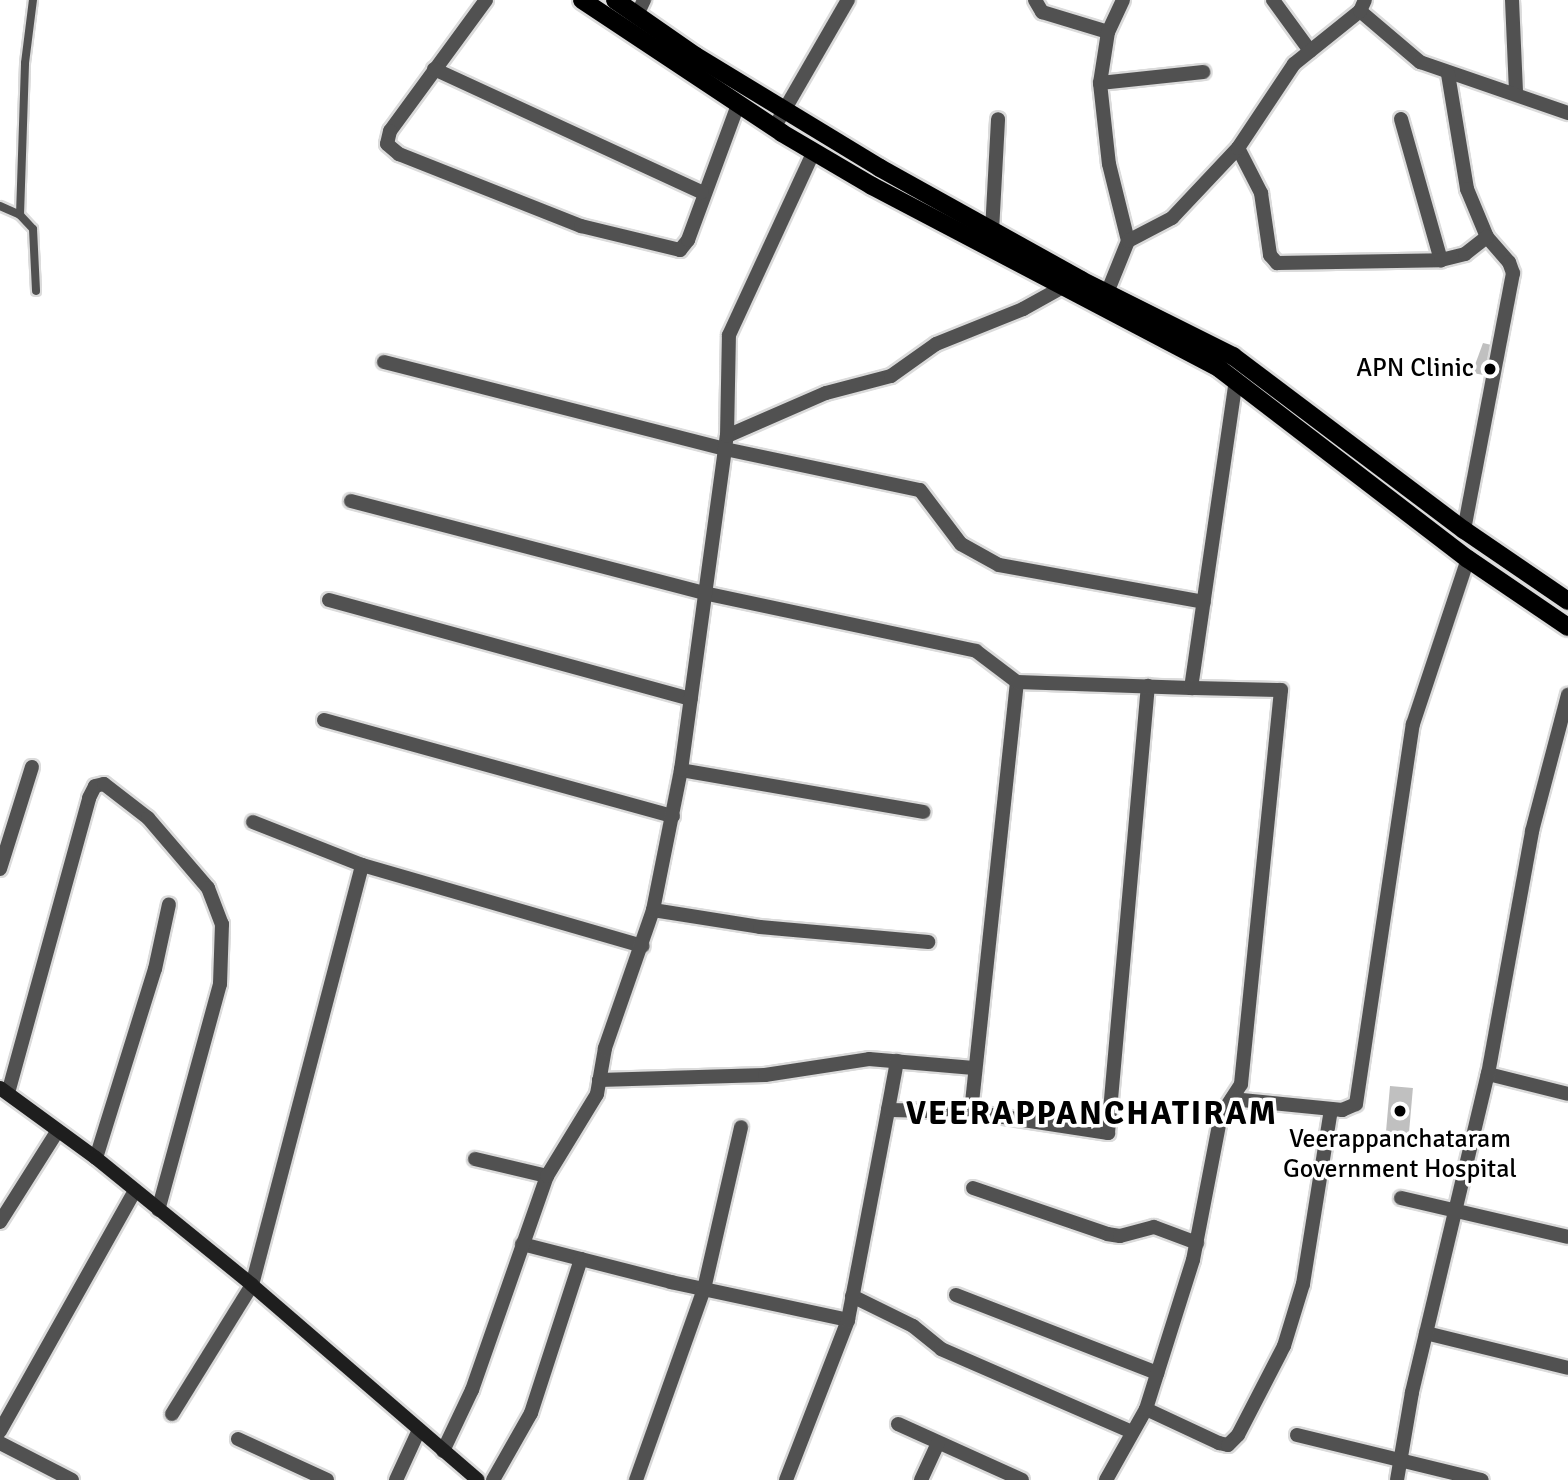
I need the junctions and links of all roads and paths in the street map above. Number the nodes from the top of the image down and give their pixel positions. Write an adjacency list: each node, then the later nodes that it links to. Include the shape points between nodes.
1 (33, 0): 29 (lane, via 24,63)
2 (486, 0): 14 (street)
3 (582, 0): 19 (main road)
4 (615, 0): 11 (main road)
5 (848, 0): 20 (street)
6 (1035, 0): 12 (street, via 1042,12)
7 (1123, 0): 12 (street)
8 (1273, 0): 13 (street)
9 (1512, 0): 18 (street)
10 (1362, 5): 13 (street); 16 (street, via 1420,62)
11 (641, 8): 20 (main road)
12 (1108, 32): 17 (street)
13 (1310, 51): 25 (street, via 1280,82)
14 (434, 69): 27 (street); 27 (street, via 390,131 387,144 399,154 581,226 668,250 685,247)
15 (1203, 72): 17 (street)
16 (1448, 74): 18 (street); 31 (street, via 1467,189)
17 (1100, 83): 32 (street, via 1110,164)
18 (1516, 92): 21 (street)
19 (738, 105): 24 (main road); 27 (street)
20 (785, 110): 24 (street); 30 (main road)
21 (1568, 113)
22 (998, 119): 30 (street)
23 (1401, 119): 33 (street)
24 (774, 128): 26 (main road)
25 (1238, 148): 32 (street, via 1172,218); 33 (street, via 1261,193 1270,255 1277,263)
26 (814, 152): 34 (main road); 39 (street, via 729,335)
27 (702, 192)
28 (0, 206): 29 (lane)
29 (20, 215): 35 (lane, via 36,237)
30 (992, 231): 36 (main road)
31 (1487, 237): 33 (street, via 1465,254); 41 (street, via 1509,261 1512,289)
32 (1128, 241): 36 (street)
33 (1441, 260)
34 (1061, 288): 38 (main road, via 1186,349); 39 (street, via 1023,309 936,344 891,376 825,393)
35 (36, 291)
36 (1107, 293): 41 (main road, via 1233,356)
37 (384, 362): 39 (street)
38 (1236, 381): 42 (main road); 46 (street)
39 (726, 442): 43 (street); 46 (street, via 920,490 961,544 999,565)
40 (351, 501): 43 (street)
41 (1464, 530): 45 (main road)
42 (1468, 559): 47 (main road); 72 (street, via 1413,724 1357,1098 1347,1110)
43 (704, 593): 48 (street, via 976,651); 52 (street)
44 (329, 600): 52 (street)
45 (1568, 601)
46 (1204, 602): 50 (street)
47 (1568, 627)
48 (1017, 682): 49 (street); 66 (street)
49 (1148, 686): 50 (street); 74 (street, via 1108,1133)
50 (1191, 688): 71 (street, via 1281,690 1241,1084)
51 (1568, 695): 67 (street, via 1532,831)
52 (691, 699): 55 (street)
53 (324, 720): 57 (street)
54 (32, 766): 60 (street)
55 (681, 770): 56 (street); 57 (street)
56 (923, 812)
57 (673, 816): 62 (street)
58 (253, 822): 59 (street)
59 (362, 865): 64 (street); 90 (street)
60 (0, 869)
61 (169, 904): 77 (street, via 155,969)
62 (653, 910): 63 (street, via 761,927); 64 (street)
63 (928, 942)
64 (643, 946): 68 (street, via 605,1048)
65 (897, 1061): 66 (street); 68 (street, via 869,1059 765,1075); 73 (street)
66 (974, 1068): 74 (street)
67 (1488, 1074): 70 (street); 84 (street)
68 (599, 1080): 79 (street, via 597,1094)
69 (4, 1090): 76 (street); 83 (street, via 89,798 94,786 104,785 148,818 208,888 222,924 220,984)
70 (1568, 1094)
71 (1233, 1099): 72 (street); 87 (street, via 1220,1115)
72 (1331, 1109): 98 (street, via 1303,1284 1284,1346 1238,1435 1228,1445 1219,1443)
73 (888, 1110): 74 (street); 93 (street)
74 (971, 1112)
75 (741, 1127): 91 (street)
76 (57, 1132): 77 (street); 85 (street)
77 (96, 1158): 81 (street)
78 (475, 1159): 79 (street)
79 (547, 1176): 88 (street)
80 (974, 1188): 87 (street, via 1107,1234 1120,1236 1154,1227)
81 (134, 1192): 83 (street); 102 (street)
82 (1401, 1198): 84 (street)
83 (158, 1209): 90 (street)
84 (1455, 1209): 86 (street); 95 (street)
85 (0, 1222)
86 (1568, 1237)
87 (1197, 1243): 97 (street)
88 (522, 1244): 89 (street); 108 (street, via 472,1390)
89 (581, 1259): 91 (street); 114 (street, via 531,1413)
90 (252, 1285): 99 (street); 101 (street)
91 (704, 1289): 94 (street); 115 (street)
92 (956, 1294): 97 (street)
93 (852, 1296): 94 (street); 103 (street, via 913,1326 941,1349)
94 (848, 1320): 116 (street)
95 (1426, 1333): 96 (street); 109 (street)
96 (1568, 1368)
97 (1157, 1373): 98 (street)
98 (1146, 1409): 103 (street)
99 (173, 1414)
100 (898, 1424): 107 (street)
101 (419, 1430): 108 (street); 112 (street)
102 (0, 1431)
103 (1132, 1432): 119 (street)
104 (1297, 1435): 109 (street)
105 (238, 1439): 111 (street)
106 (0, 1443): 110 (street)
107 (938, 1443): 117 (street); 118 (street)
108 (443, 1451): 113 (street)
109 (1402, 1461): 120 (street); 121 (street)
110 (72, 1480)
111 (327, 1480)
112 (396, 1480)
113 (478, 1480)
114 (494, 1480)
115 (636, 1480)
116 (786, 1480)
117 (921, 1480)
118 (1022, 1480)
119 (1106, 1480)
120 (1397, 1480)
121 (1482, 1480)

